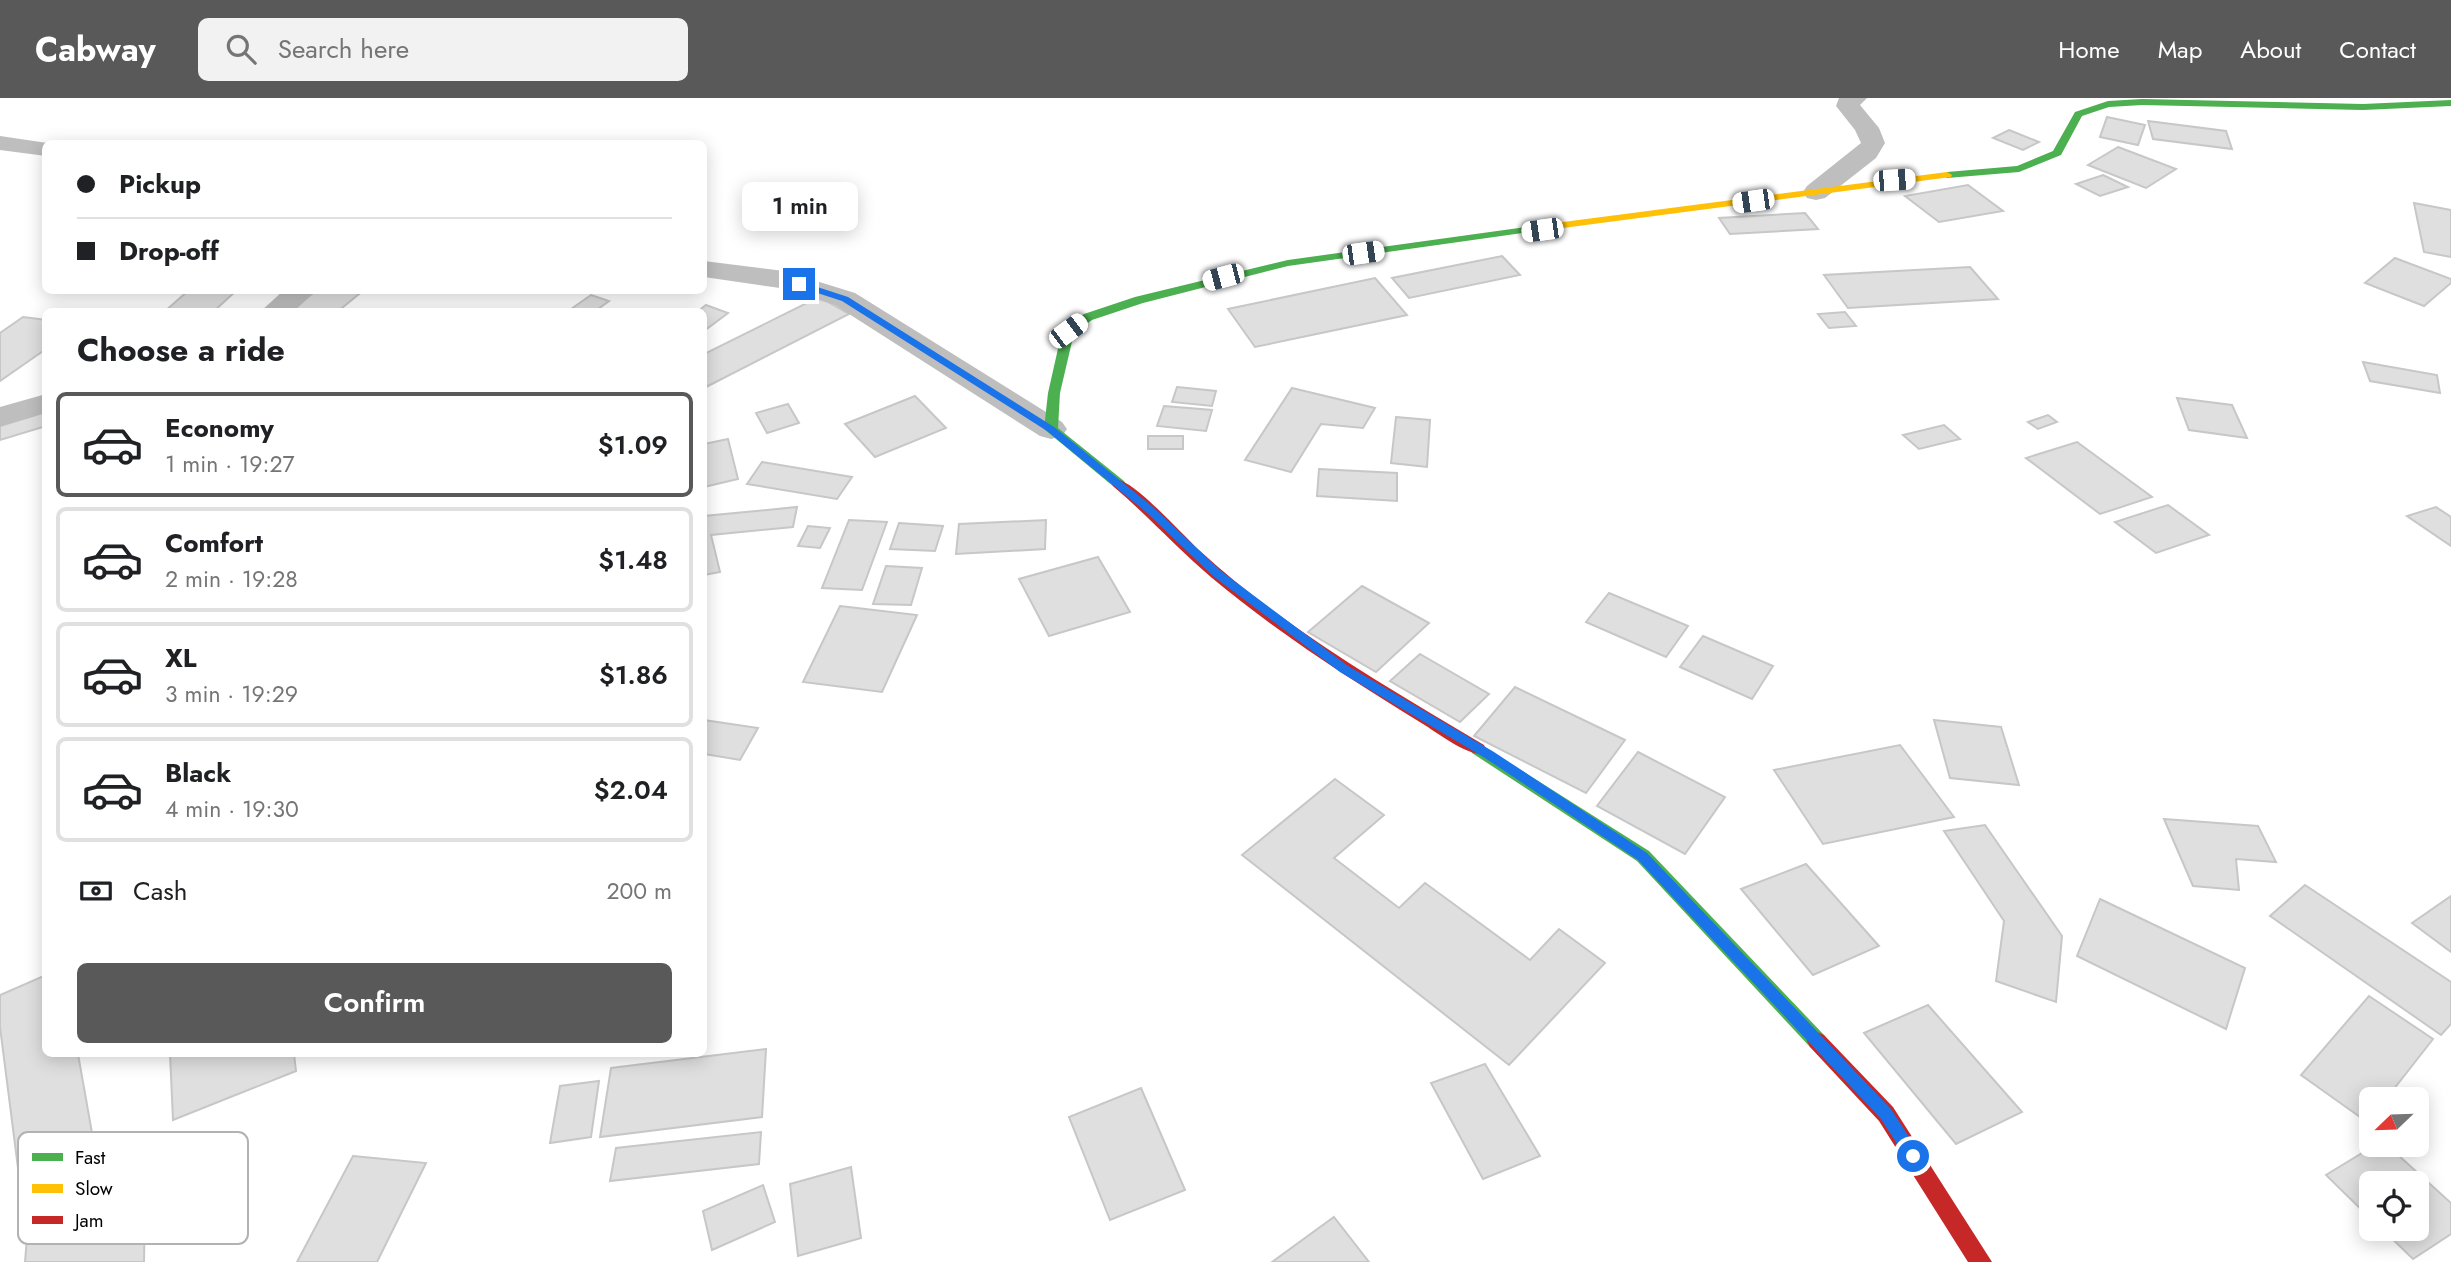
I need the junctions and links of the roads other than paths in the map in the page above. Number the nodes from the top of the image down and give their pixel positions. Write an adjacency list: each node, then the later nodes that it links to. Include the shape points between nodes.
1 (1855, 98): 5 (street, via 1847,106 1867,128 1873,143 1867,153)
2 (2451, 103): 5 (street, via 2363,107 2108,104 2078,114 2057,153 2019,169)
3 (0, 143): 4 (street)
4 (42, 148)
5 (1816, 191): 11 (street, via 1288,263 1139,300 1088,317 1068,331)
6 (707, 269): 11 (street, via 783,280 845,299)
7 (298, 294): 8 (street)
8 (279, 308)
9 (42, 403): 10 (street)
10 (0, 417)
11 (1051, 429): 12 (street, via 1149,509 1217,574 1344,669 1489,755 1643,856 1886,1114)
12 (1981, 1262)

